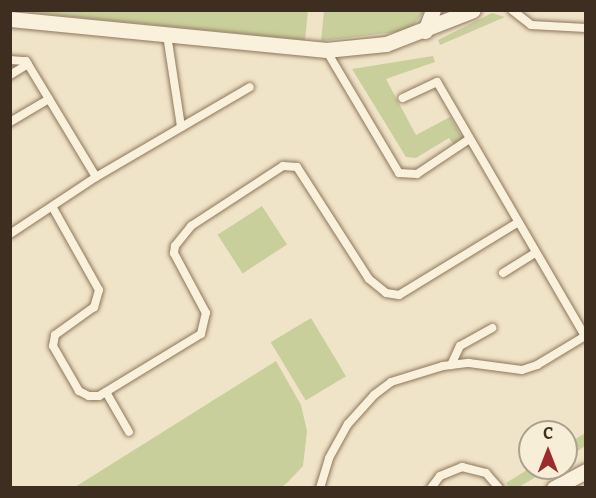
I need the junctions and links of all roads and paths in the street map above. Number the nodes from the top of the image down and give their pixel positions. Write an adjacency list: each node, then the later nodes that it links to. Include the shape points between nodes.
1 (433, 10): 6 (street)
2 (473, 10): 6 (street)
3 (512, 10): 5 (lane, via 531,25)
4 (10, 19): 7 (street)
5 (585, 28)
6 (425, 31): 8 (street, via 387,44)
7 (167, 35): 8 (street); 16 (lane)
8 (326, 50): 17 (lane, via 399,172 417,174)
9 (10, 60): 10 (lane)
10 (28, 64): 11 (lane); 14 (lane)
11 (10, 75)
12 (250, 87): 16 (lane)
13 (403, 98): 17 (lane, via 437,82)
14 (49, 99): 15 (lane); 18 (lane)
15 (10, 122)
16 (181, 127): 18 (lane)
17 (468, 140): 20 (lane)
18 (96, 177): 19 (lane)
19 (53, 208): 21 (lane); 26 (lane, via 99,290 94,307 55,335 53,346 79,391 89,396)
20 (517, 223): 22 (lane); 26 (lane, via 399,295 386,293 369,279 297,167 283,166 190,226 176,246 174,253 206,313 201,334)
21 (10, 234)
22 (535, 254): 23 (lane); 25 (lane, via 585,336 522,370 487,364)
23 (503, 273)
24 (492, 328): 25 (lane, via 460,346)
25 (451, 365): 29 (lane, via 402,377 374,394 337,442)
26 (106, 392): 27 (lane)
27 (129, 432)
28 (583, 471): 32 (street)
29 (320, 488)
30 (431, 488): 31 (lane, via 440,476 462,467 486,473)
31 (499, 488)
32 (554, 488)

